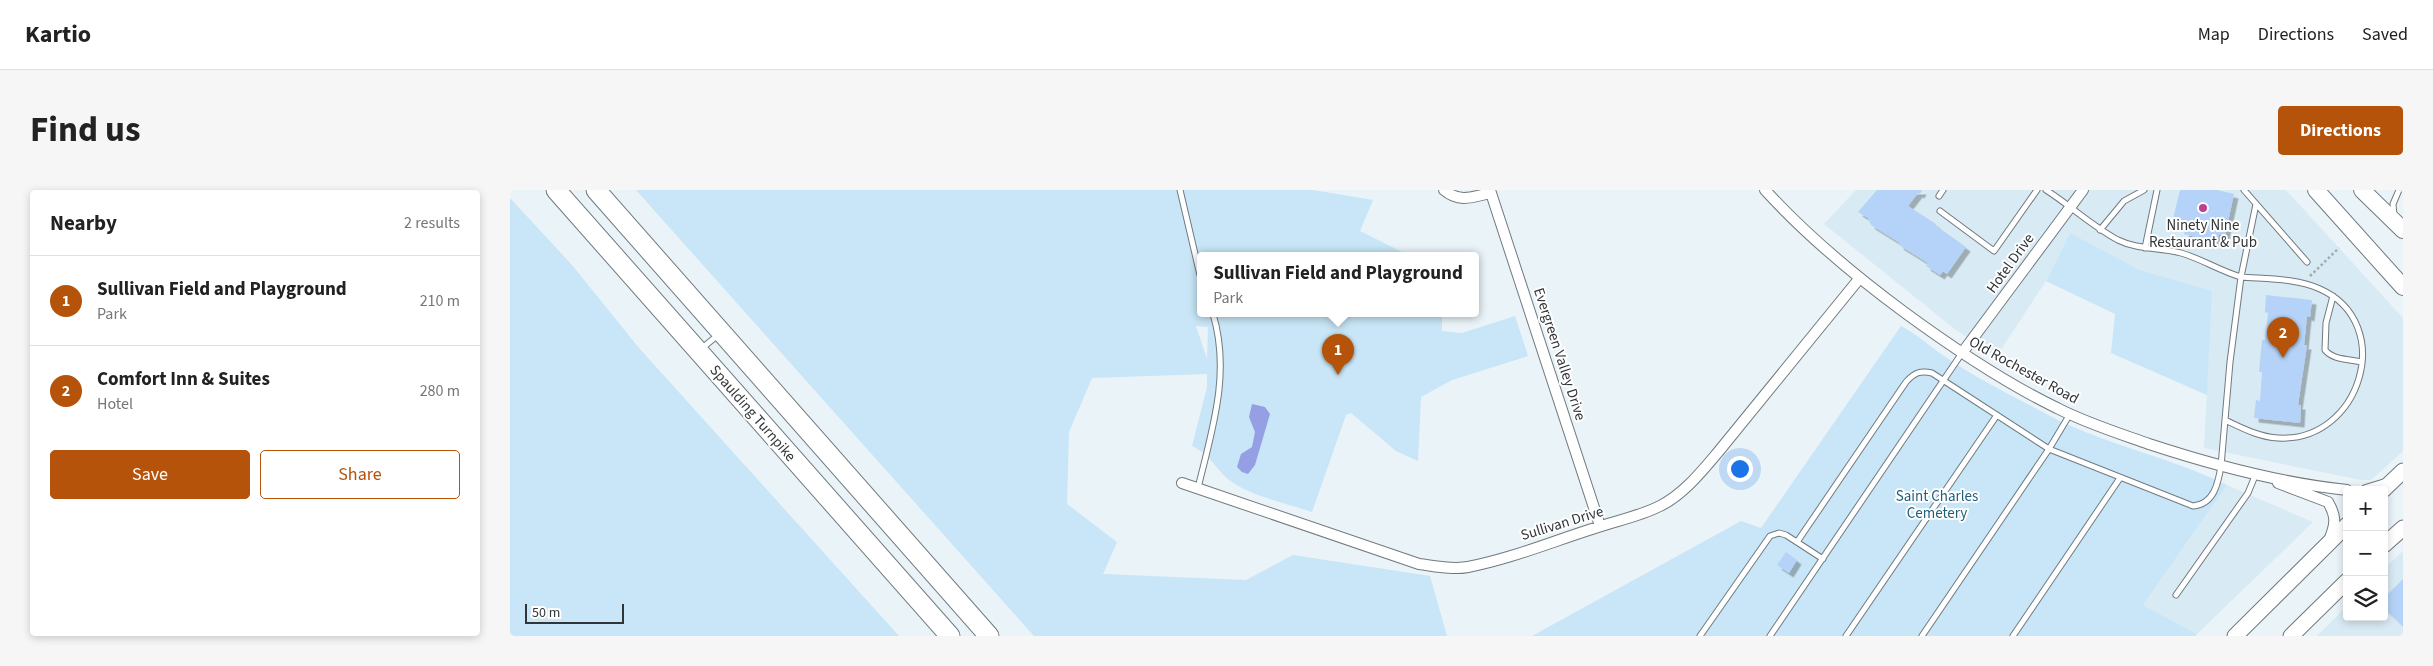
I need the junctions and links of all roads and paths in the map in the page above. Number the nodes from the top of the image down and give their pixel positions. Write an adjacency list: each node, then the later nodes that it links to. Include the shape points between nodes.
1 (556, 190): 34 (highway, Spaulding Turnpike)
2 (596, 190): 33 (highway, Spaulding Turnpike)
3 (1180, 190): 25 (lane)
4 (1444, 190): 16 (street, Evergreen Valley Drive, via 1460,198)
5 (1765, 190): 27 (street, Old Rochester Road)
6 (1943, 190): 17 (lane)
7 (2037, 190): 20 (lane, via 1994,250)
8 (2046, 190): 19 (lane)
9 (2083, 190): 19 (street, Hotel Drive)
10 (2144, 190): 22 (lane, via 2124,201)
11 (2157, 190): 23 (lane)
12 (2244, 190): 18 (lane)
13 (2316, 190): 30 (main road)
14 (2362, 190): 21 (main road)
15 (2399, 190): 21 (lane, via 2393,204)
16 (1490, 191): 50 (street, Evergreen Valley Drive)
17 (1938, 196)
18 (2256, 204): 26 (lane); 28 (lane)
19 (2071, 206): 22 (lane); 35 (street, Hotel Drive)
20 (1940, 211)
21 (2399, 226)
22 (2100, 230): 23 (lane, via 2120,241)
23 (2145, 248): 28 (lane, via 2182,253)
24 (2339, 248): 29 (path, via 2314,270)
25 (1197, 262)
26 (2307, 262)
27 (1859, 278): 35 (street, Old Rochester Road); 50 (street, Sullivan Drive, via 1698,475 1661,505 1632,518)
28 (2241, 278): 29 (lane); 40 (lane)
29 (2308, 284): 31 (lane)
30 (2403, 287)
31 (2333, 296): 36 (lane, via 2355,320 2361,335); 36 (lane, via 2324,350 2336,357)
32 (1214, 317): 48 (lane, via 1221,350 1221,382)
33 (722, 332): 34 (lane); 60 (highway, Spaulding Turnpike)
34 (699, 351): 59 (highway, Spaulding Turnpike)
35 (1962, 353): 37 (lane); 38 (street, Old Rochester Road, via 2010,383)
36 (2362, 362): 40 (lane, via 2348,406 2334,420 2315,431 2279,438 2246,430)
37 (1944, 381): 39 (lane); 53 (lane, via 1923,370 1913,374); 56 (lane)
38 (2070, 414): 41 (lane); 42 (street, Old Rochester Road)
39 (1997, 415): 41 (lane); 63 (lane)
40 (2225, 420): 42 (lane)
41 (2049, 449): 45 (lane); 64 (lane)
42 (2221, 466): 44 (street, Old Rochester Road); 45 (lane, via 2219,482 2208,501 2193,506)
43 (2403, 471): 47 (main road)
44 (2255, 476): 49 (street, Old Rochester Road); 55 (street, via 2328,502 2335,515 2335,525); 58 (lane, via 2248,493)
45 (2120, 478): 65 (lane)
46 (1182, 483): 48 (street, Sullivan Drive)
47 (2388, 486)
48 (1198, 488): 50 (street, Sullivan Drive, via 1403,560 1452,568 1512,555)
49 (2343, 489)
50 (1600, 526)
51 (2403, 528): 54 (main road)
52 (2343, 529): 55 (main road)
53 (1797, 542): 56 (lane); 61 (lane, via 1779,533 1770,536)
54 (2388, 542)
55 (2326, 546): 66 (main road)
56 (1823, 559): 62 (lane)
57 (2343, 585): 67 (main road)
58 (2176, 595)
59 (950, 636)
60 (990, 636)
61 (1700, 636)
62 (1770, 636)
63 (1846, 636)
64 (1922, 636)
65 (2013, 636)
66 (2235, 636)
67 (2292, 636)

